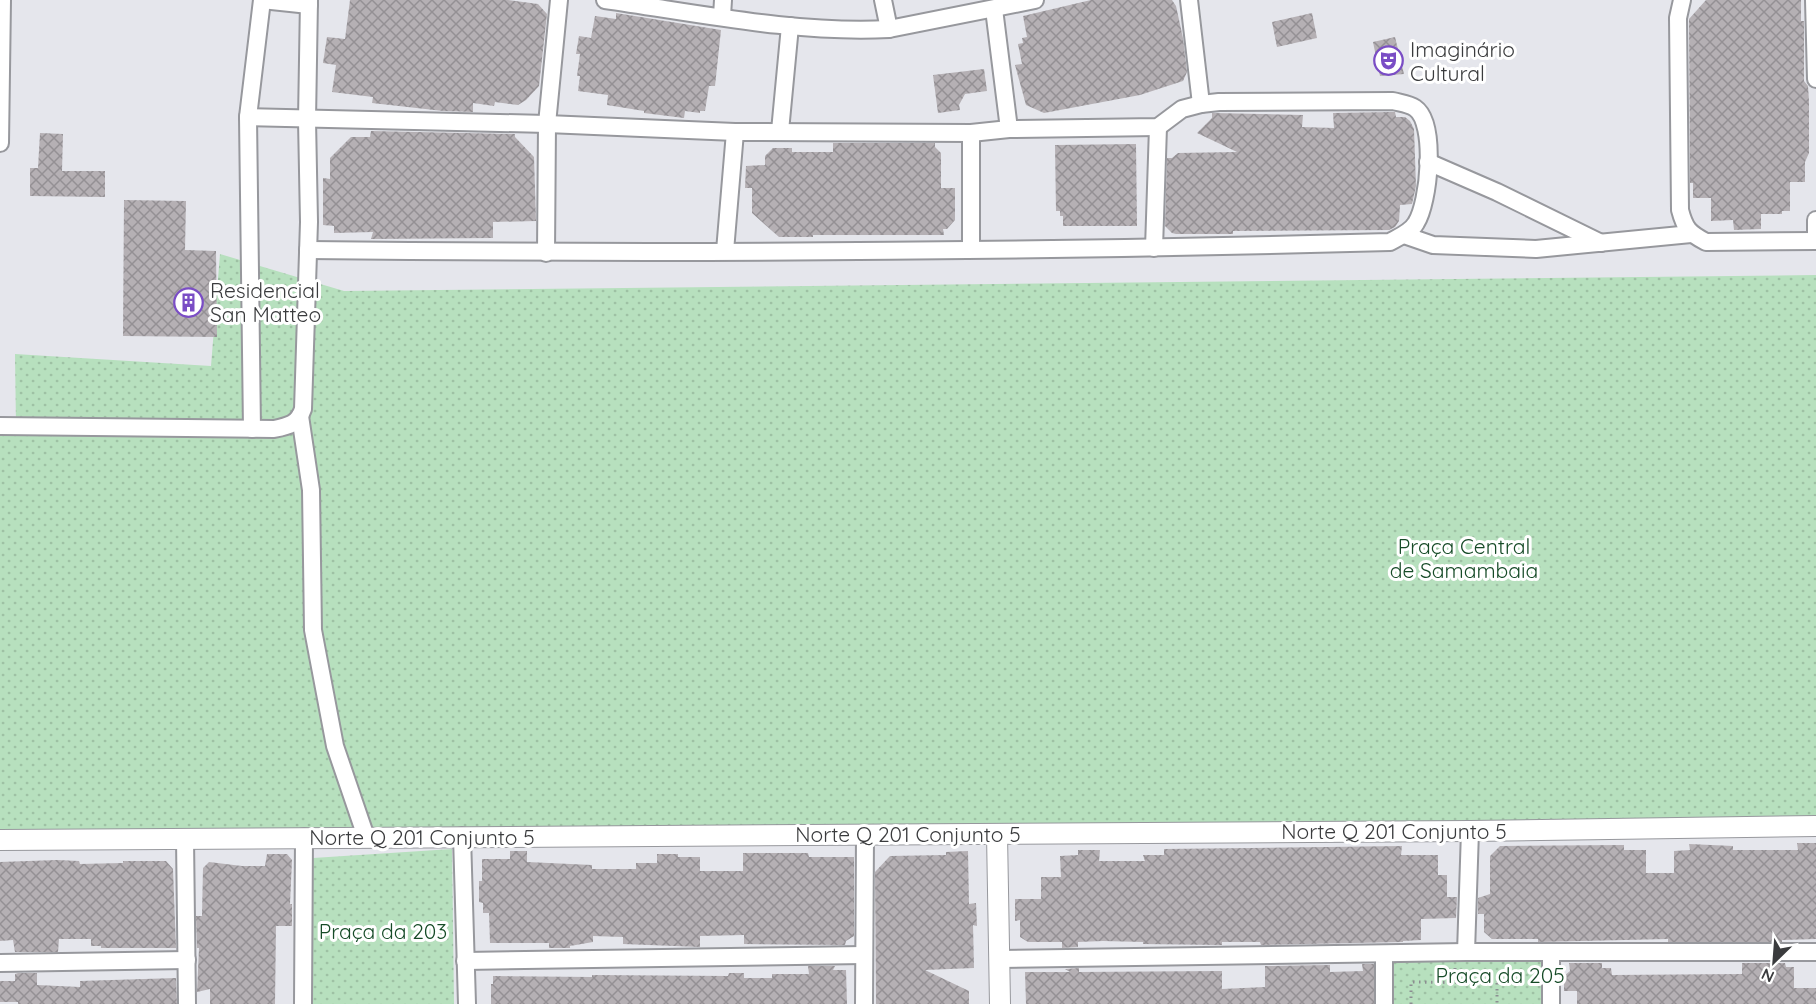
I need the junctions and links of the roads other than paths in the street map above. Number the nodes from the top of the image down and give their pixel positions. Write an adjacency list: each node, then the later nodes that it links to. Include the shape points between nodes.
1 (2, 0): 25 (street)
2 (262, 0): 10 (street); 17 (street)
3 (559, 0): 19 (street)
4 (605, 0): 11 (street)
5 (883, 0): 14 (street)
6 (1035, 0): 12 (street)
7 (1190, 0): 16 (street)
8 (1682, 0): 28 (street, via 1678,18 1680,210)
9 (1814, 0): 15 (street)
10 (309, 3): 18 (street)
11 (723, 8): 13 (street)
12 (994, 9): 14 (street); 21 (street)
13 (790, 26): 14 (street); 23 (street)
14 (889, 29)
15 (1816, 79)
16 (1201, 104): 20 (street, via 1182,110); 26 (street, via 1406,104 1416,108 1427,128)
17 (248, 117): 18 (street); 39 (street)
18 (307, 120): 19 (street); 34 (street)
19 (547, 124): 22 (street); 36 (street)
20 (1158, 127): 21 (street); 32 (street)
21 (1009, 129): 24 (street)
22 (735, 132): 23 (street); 35 (street)
23 (780, 132): 24 (street)
24 (971, 132): 33 (street)
25 (0, 143)
26 (1428, 162): 29 (street, via 1422,209 1416,225); 31 (street)
27 (1816, 220): 30 (street)
28 (1691, 234): 30 (street, via 1706,242); 31 (street)
29 (1404, 235): 31 (street, via 1433,245 1536,249); 32 (street, via 1390,242)
30 (1816, 241)
31 (1602, 243)
32 (1154, 248): 33 (street)
33 (971, 249): 35 (street)
34 (308, 250): 36 (street); 37 (street)
35 (725, 251): 36 (street)
36 (546, 253)
37 (300, 416): 39 (street, via 292,425); 46 (street, via 311,490 314,630 335,746)
38 (0, 426): 39 (street)
39 (252, 429)
40 (1816, 826): 41 (street, Norte Q 201 Conjunto 5)
41 (1470, 831): 42 (street, Norte Q 201 Conjunto 5); 49 (street)
42 (997, 834): 43 (street, Norte Q 201 Conjunto 5); 54 (street)
43 (865, 835): 44 (street, Norte Q 201 Conjunto 5); 53 (street)
44 (462, 836): 46 (street, Norte Q 201 Conjunto 5); 56 (street)
45 (304, 837): 46 (street, Norte Q 201 Conjunto 5); 47 (street, Norte Q 201 Conjunto 5); 59 (street)
46 (366, 837)
47 (185, 838): 48 (street, Norte Q 201 Conjunto 5); 55 (street)
48 (0, 840)
49 (1466, 952): 51 (street); 52 (street)
50 (1816, 952): 52 (street)
51 (1384, 954): 54 (street); 63 (street)
52 (1551, 954): 64 (street)
53 (864, 955): 56 (street); 61 (street)
54 (1000, 959): 62 (street)
55 (187, 960): 57 (street); 58 (street)
56 (465, 961): 60 (street)
57 (0, 963)
58 (187, 1004)
59 (303, 1004)
60 (467, 1004)
61 (864, 1004)
62 (1000, 1004)
63 (1384, 1004)
64 (1551, 1004)

